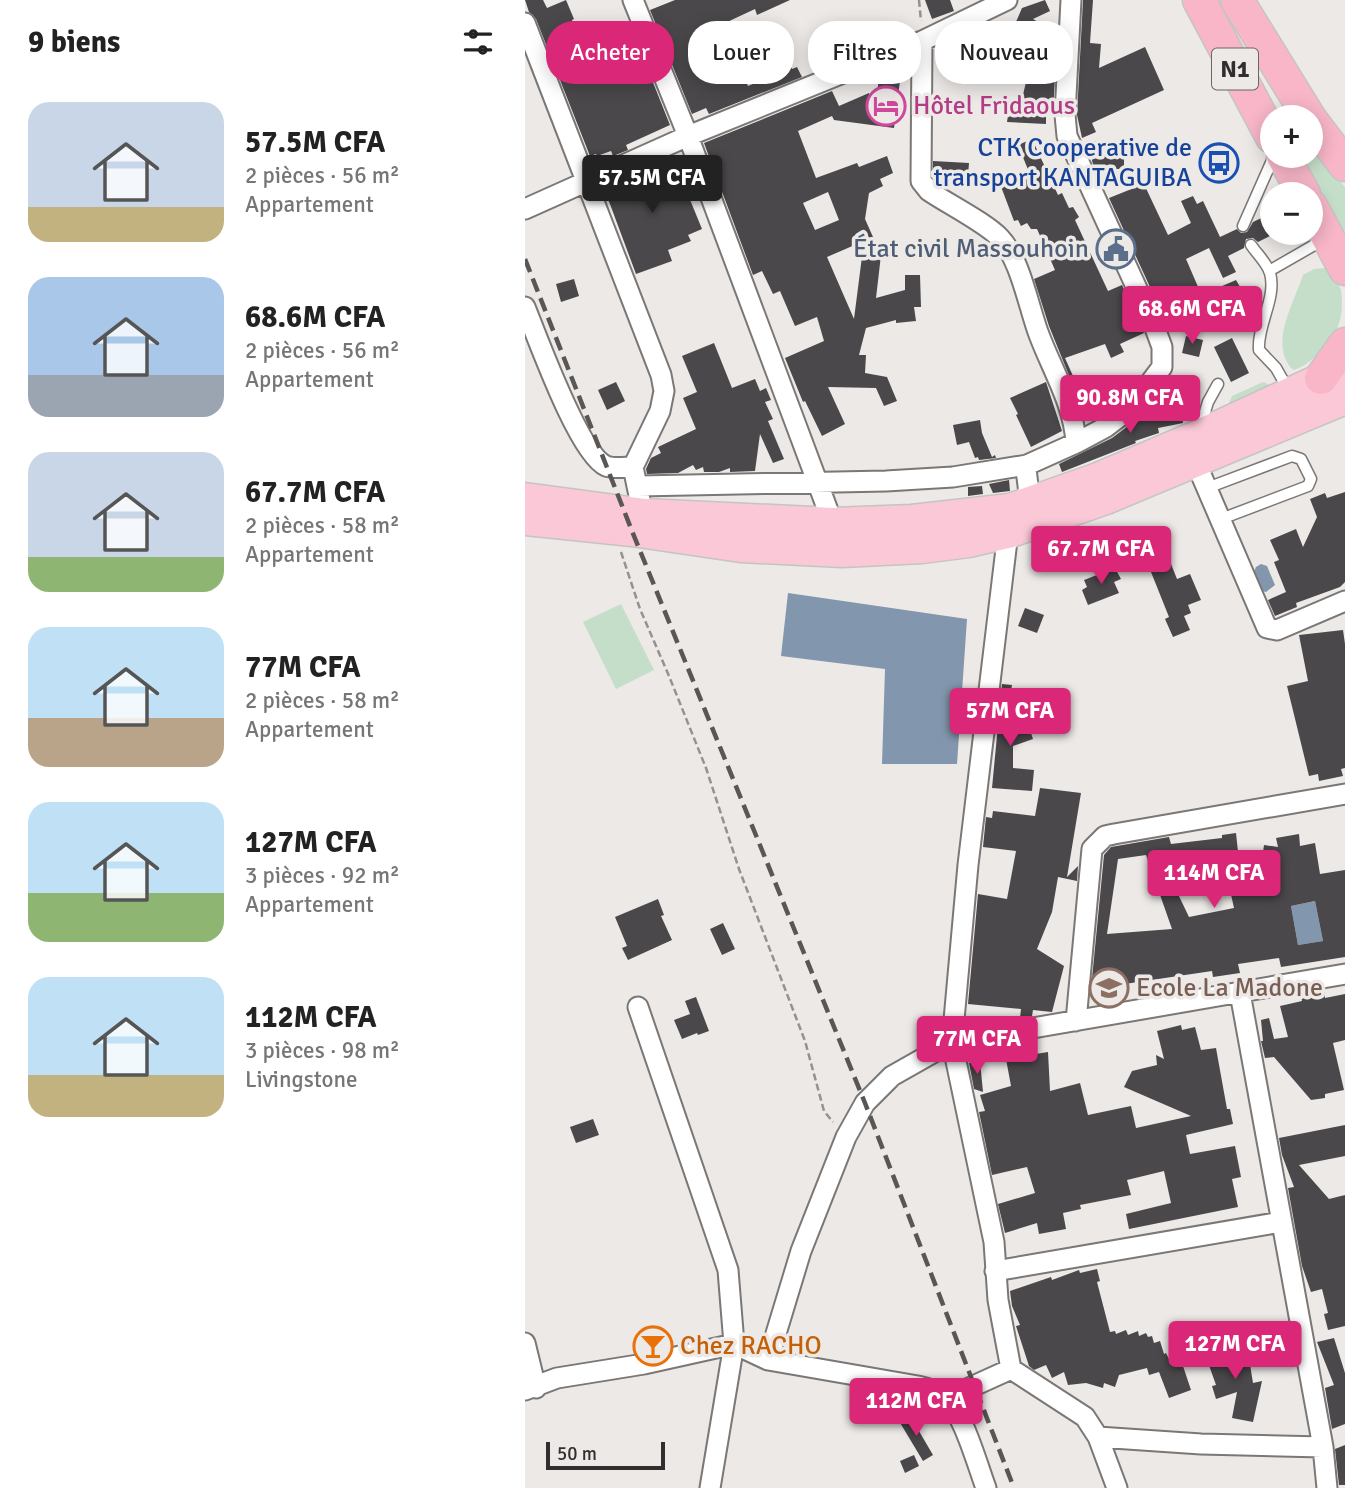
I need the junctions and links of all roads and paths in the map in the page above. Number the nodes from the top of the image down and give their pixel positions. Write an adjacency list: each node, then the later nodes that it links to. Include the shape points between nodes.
1 (632, 0): 11 (street)
2 (919, 0): 8 (path)
3 (1007, 0): 8 (street)
4 (1072, 0): 29 (street, via 1067,136 1156,328 1163,359 1162,367 1131,408)
5 (1199, 0): 10 (highway, N1)
6 (1237, 0): 9 (highway, N1)
7 (525, 23): 15 (street)
8 (922, 41): 11 (street); 29 (street, via 921,181 941,200 999,236 1011,251 1068,406)
9 (1301, 105)
10 (1260, 114)
11 (688, 136): 15 (street); 32 (street)
12 (1323, 136): 13 (highway, N1)
13 (1345, 164)
14 (1269, 168): 17 (lane)
15 (587, 181): 16 (street); 34 (street, via 662,383)
16 (525, 209)
17 (1244, 226)
18 (1323, 228): 19 (highway)
19 (1328, 237): 21 (highway); 22 (lane)
20 (1251, 245): 22 (lane)
21 (1345, 269)
22 (1269, 271): 27 (lane, via 1272,287 1259,350)
23 (525, 307): 34 (street, via 575,424 595,458)
24 (1345, 344): 25 (highway)
25 (1333, 372): 27 (main road)
26 (1218, 384): 30 (lane, via 1207,402)
27 (1290, 393): 30 (main road)
28 (1345, 398): 30 (main road)
29 (1076, 443): 31 (street)
30 (1201, 462): 35 (main road, via 1098,478); 36 (street); 36 (lane, via 1292,456 1301,459 1311,479 1308,486)
31 (1027, 465): 32 (street, via 953,477); 35 (street)
32 (818, 484): 34 (street); 38 (street)
33 (525, 498): 34 (main road)
34 (640, 500): 38 (main road); 39 (main road); 40 (main road, via 741,547)
35 (1016, 515): 38 (main road); 40 (main road, via 922,548); 47 (street, via 968,865)
36 (1221, 519): 41 (street, via 1267,628 1277,630)
37 (525, 520): 39 (main road)
38 (833, 523): 40 (street)
39 (613, 529): 48 (path, via 805,1041 824,1111)
40 (842, 552)
41 (1345, 601)
42 (1345, 794): 46 (street, via 1114,834 1098,842 1092,849)
43 (1345, 974): 44 (street)
44 (1240, 993): 46 (street); 49 (street)
45 (638, 1007): 52 (street, via 728,1270)
46 (1076, 1021): 47 (street)
47 (952, 1042): 48 (street, via 892,1076 865,1103); 50 (street, via 994,1241)
48 (846, 1137): 53 (street, via 801,1251)
49 (1281, 1222): 50 (street); 58 (street)
50 (995, 1271): 54 (street)
51 (525, 1343): 55 (street)
52 (734, 1345): 53 (street); 55 (street); 60 (street)
53 (768, 1360): 56 (street, via 918,1385)
54 (1011, 1369): 56 (street); 57 (street, via 1085,1417)
55 (530, 1381)
56 (947, 1398): 59 (street, via 960,1422)
57 (1098, 1437): 58 (street); 61 (street)
58 (1323, 1447): 62 (street)
59 (980, 1487)
60 (711, 1488)
61 (1117, 1488)
62 (1327, 1488)

